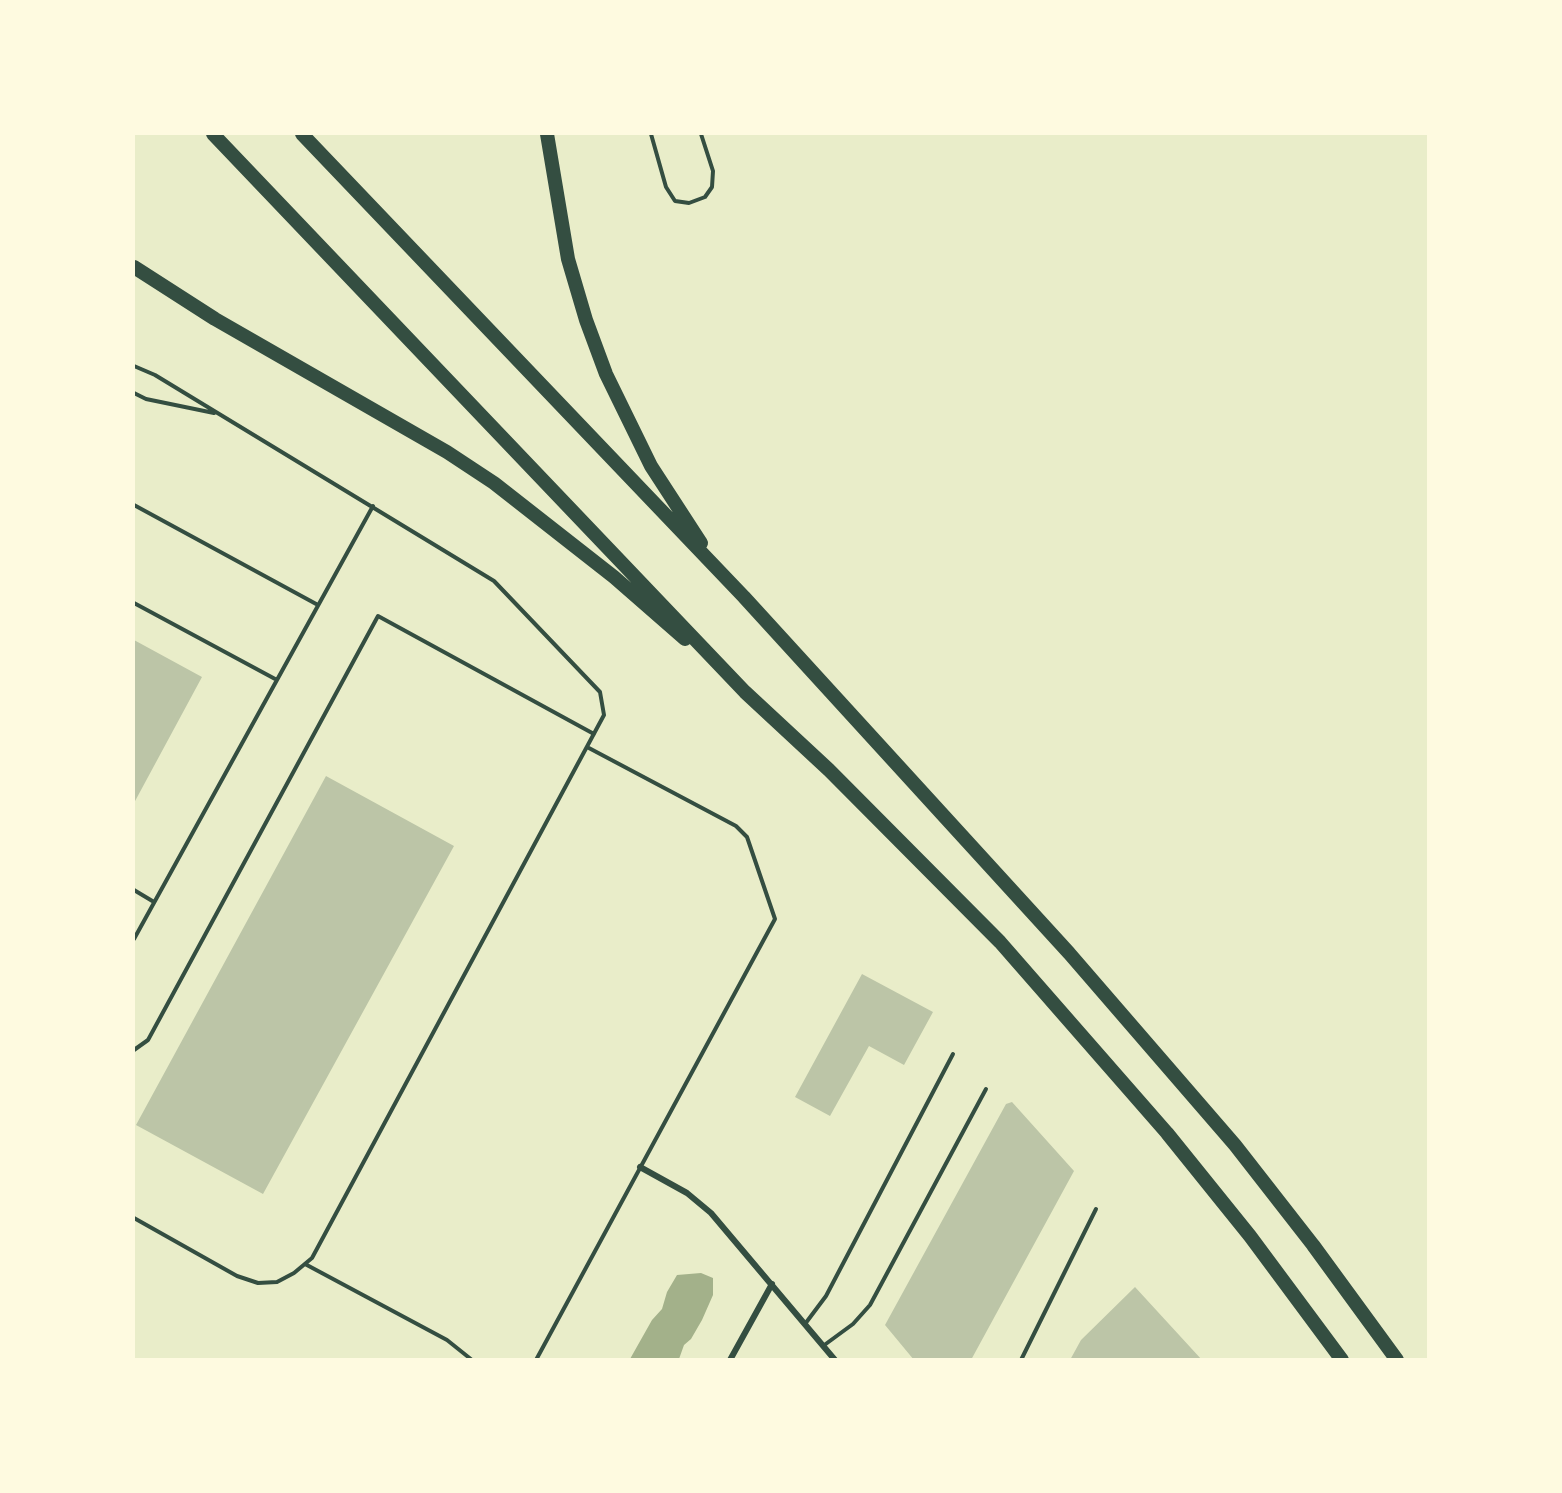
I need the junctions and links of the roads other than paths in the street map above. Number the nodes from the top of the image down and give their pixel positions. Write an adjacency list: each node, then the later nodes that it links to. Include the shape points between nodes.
1 (213, 134): 15 (highway)
2 (302, 134): 12 (highway)
3 (547, 134): 12 (highway, via 568,259 606,374 651,466 707,551)
4 (651, 134): 5 (lane, via 666,187 675,201 689,202 705,197 712,187 713,171)
5 (701, 134)
6 (134, 267): 15 (highway, via 494,483)
7 (134, 366): 9 (lane)
8 (134, 393): 9 (lane)
9 (218, 414): 11 (lane)
10 (134, 505): 14 (lane)
11 (373, 506): 14 (lane); 17 (lane, via 494,581 600,692 604,715)
12 (744, 597): 38 (highway, via 1157,1052 1313,1245)
13 (134, 603): 16 (lane)
14 (318, 605): 16 (lane)
15 (726, 672): 37 (highway, via 920,859 1081,1032 1250,1236)
16 (276, 680): 20 (lane)
17 (594, 734): 18 (lane); 22 (lane, via 378,616 148,1040)
18 (587, 747): 25 (lane, via 736,826 747,837 775,919); 28 (lane, via 312,1258)
19 (134, 890): 20 (lane)
20 (154, 902): 21 (lane)
21 (134, 939)
22 (134, 1050)
23 (953, 1054): 30 (lane, via 826,1296)
24 (986, 1089): 31 (lane, via 870,1305 853,1324)
25 (640, 1167): 29 (street, via 687,1193 711,1213); 33 (lane)
26 (1096, 1209): 36 (lane)
27 (134, 1218): 28 (lane, via 237,1276 258,1283 277,1282)
28 (305, 1264): 32 (lane, via 447,1340)
29 (772, 1284): 30 (street); 34 (street)
30 (805, 1324): 31 (street)
31 (823, 1346): 35 (street)
32 (472, 1359)
33 (536, 1359)
34 (730, 1359)
35 (835, 1359)
36 (1021, 1359)
37 (1342, 1359)
38 (1397, 1359)

